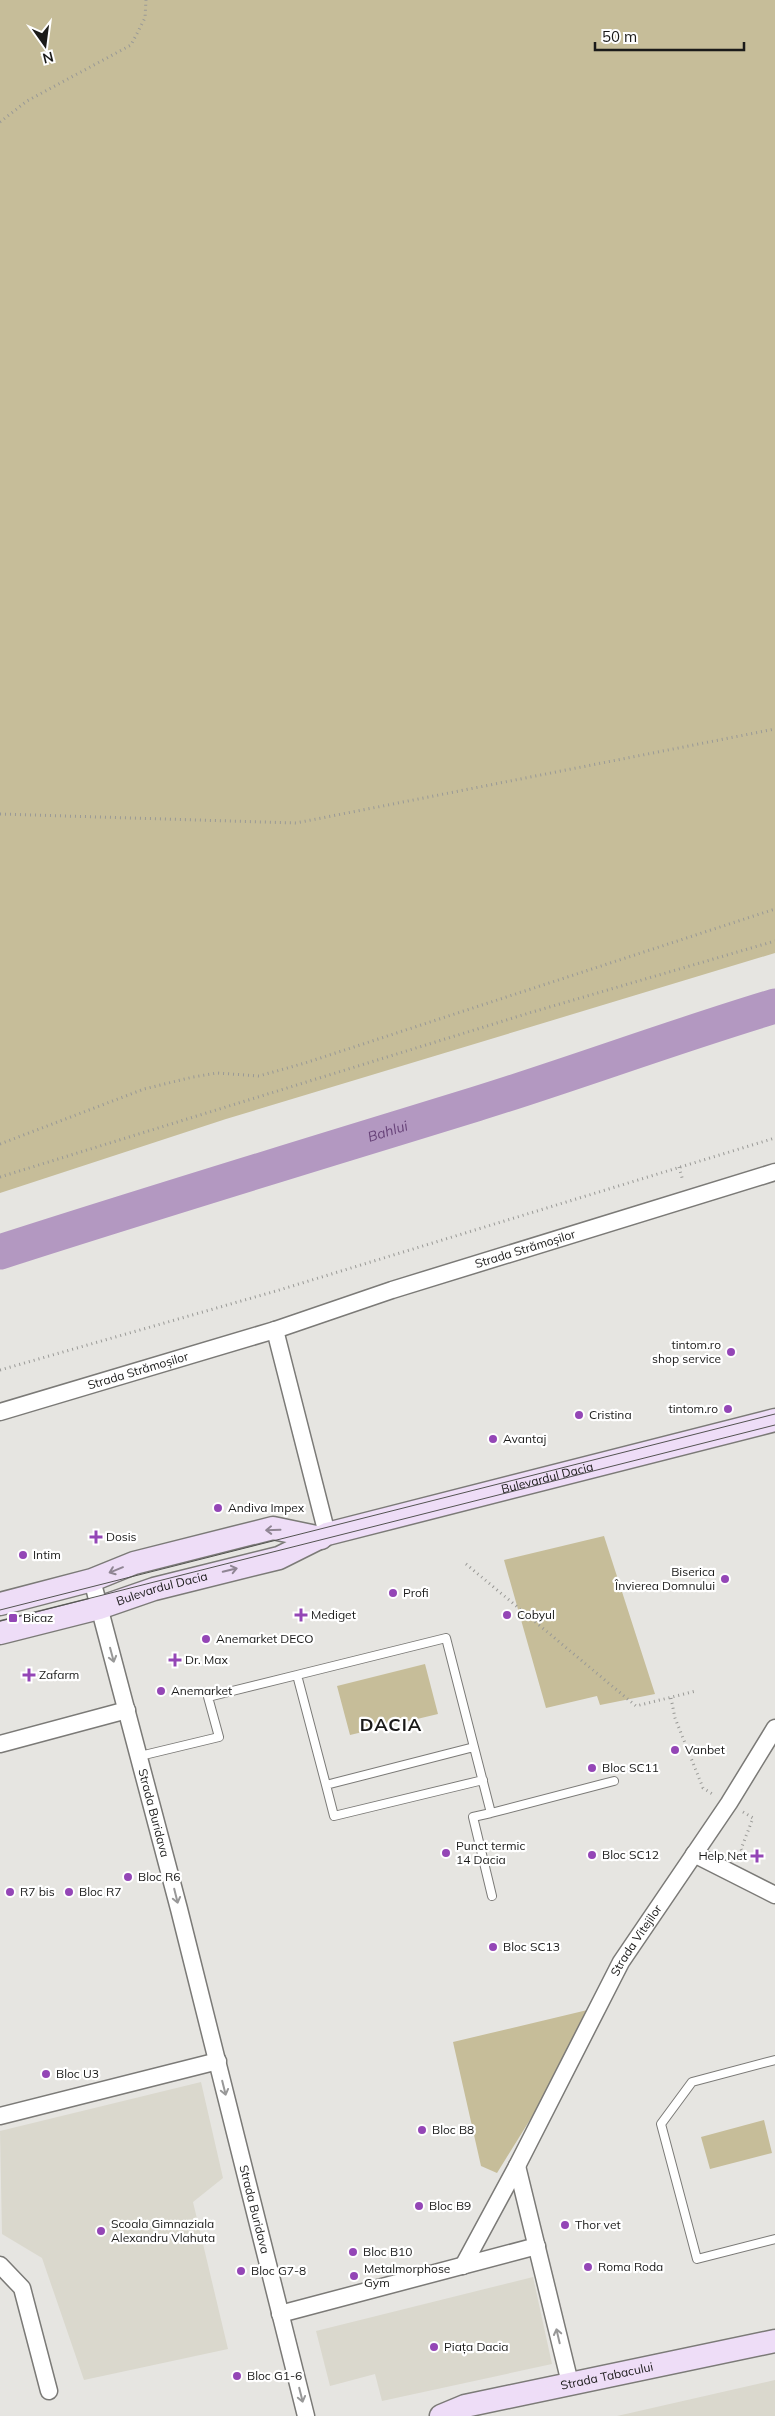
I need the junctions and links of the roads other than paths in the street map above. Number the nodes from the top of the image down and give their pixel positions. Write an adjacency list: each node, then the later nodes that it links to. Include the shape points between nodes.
1 (775, 1172): 2 (street, Strada Strămoșilor, via 392,1290)
2 (276, 1330): 3 (street, Strada Strămoșilor); 5 (street)
3 (0, 1412)
4 (775, 1420): 5 (street, Bulevardul Dacia)
5 (324, 1536): 6 (street, Bulevardul Dacia, one-way to 6, via 273,1528 134,1563); 8 (street, Bulevardul Dacia, one-way to 5, via 154,1589 279,1558)
6 (92, 1580): 7 (street, Bulevardul Dacia); 8 (street, Strada Buridava)
7 (0, 1604)
8 (99, 1608): 9 (street, Bulevardul Dacia); 11 (street, Strada Buridava, one-way to 11)
9 (0, 1633)
10 (297, 1675): 14 (lane, via 446,1638); 15 (lane, via 208,1697 219,1737); 18 (lane)
11 (126, 1710): 13 (street); 15 (street, Strada Buridava)
12 (775, 1728): 20 (street, Strada Vitejilor)
13 (0, 1744)
14 (474, 1747): 16 (lane); 18 (lane)
15 (140, 1756): 24 (street, Strada Buridava, one-way to 24)
16 (483, 1780): 18 (lane, via 334,1816); 19 (lane)
17 (614, 1781): 19 (lane)
18 (326, 1785)
19 (491, 1813): 22 (lane, via 473,1817)
20 (694, 1854): 21 (street); 26 (street, Strada Vitejilor, via 620,1962)
21 (775, 1895)
22 (492, 1896)
23 (775, 2060): 27 (lane, via 692,2082 661,2124 697,2259)
24 (218, 2061): 25 (street); 31 (street, Strada Buridava, one-way to 31)
25 (0, 2116)
26 (517, 2166): 28 (street); 30 (street, Strada Vitejilor)
27 (775, 2239)
28 (537, 2246): 30 (street); 33 (street, one-way to 28)
29 (0, 2265): 34 (street, via 22,2288)
30 (463, 2266): 31 (street)
31 (280, 2314): 36 (street, Strada Buridava, one-way to 36)
32 (775, 2341): 33 (street, Strada Tabacului)
33 (570, 2383): 35 (street, Strada Tabacului)
34 (49, 2390)
35 (466, 2411): 37 (street, Strada Tabacului)
36 (306, 2416)
37 (441, 2416)

